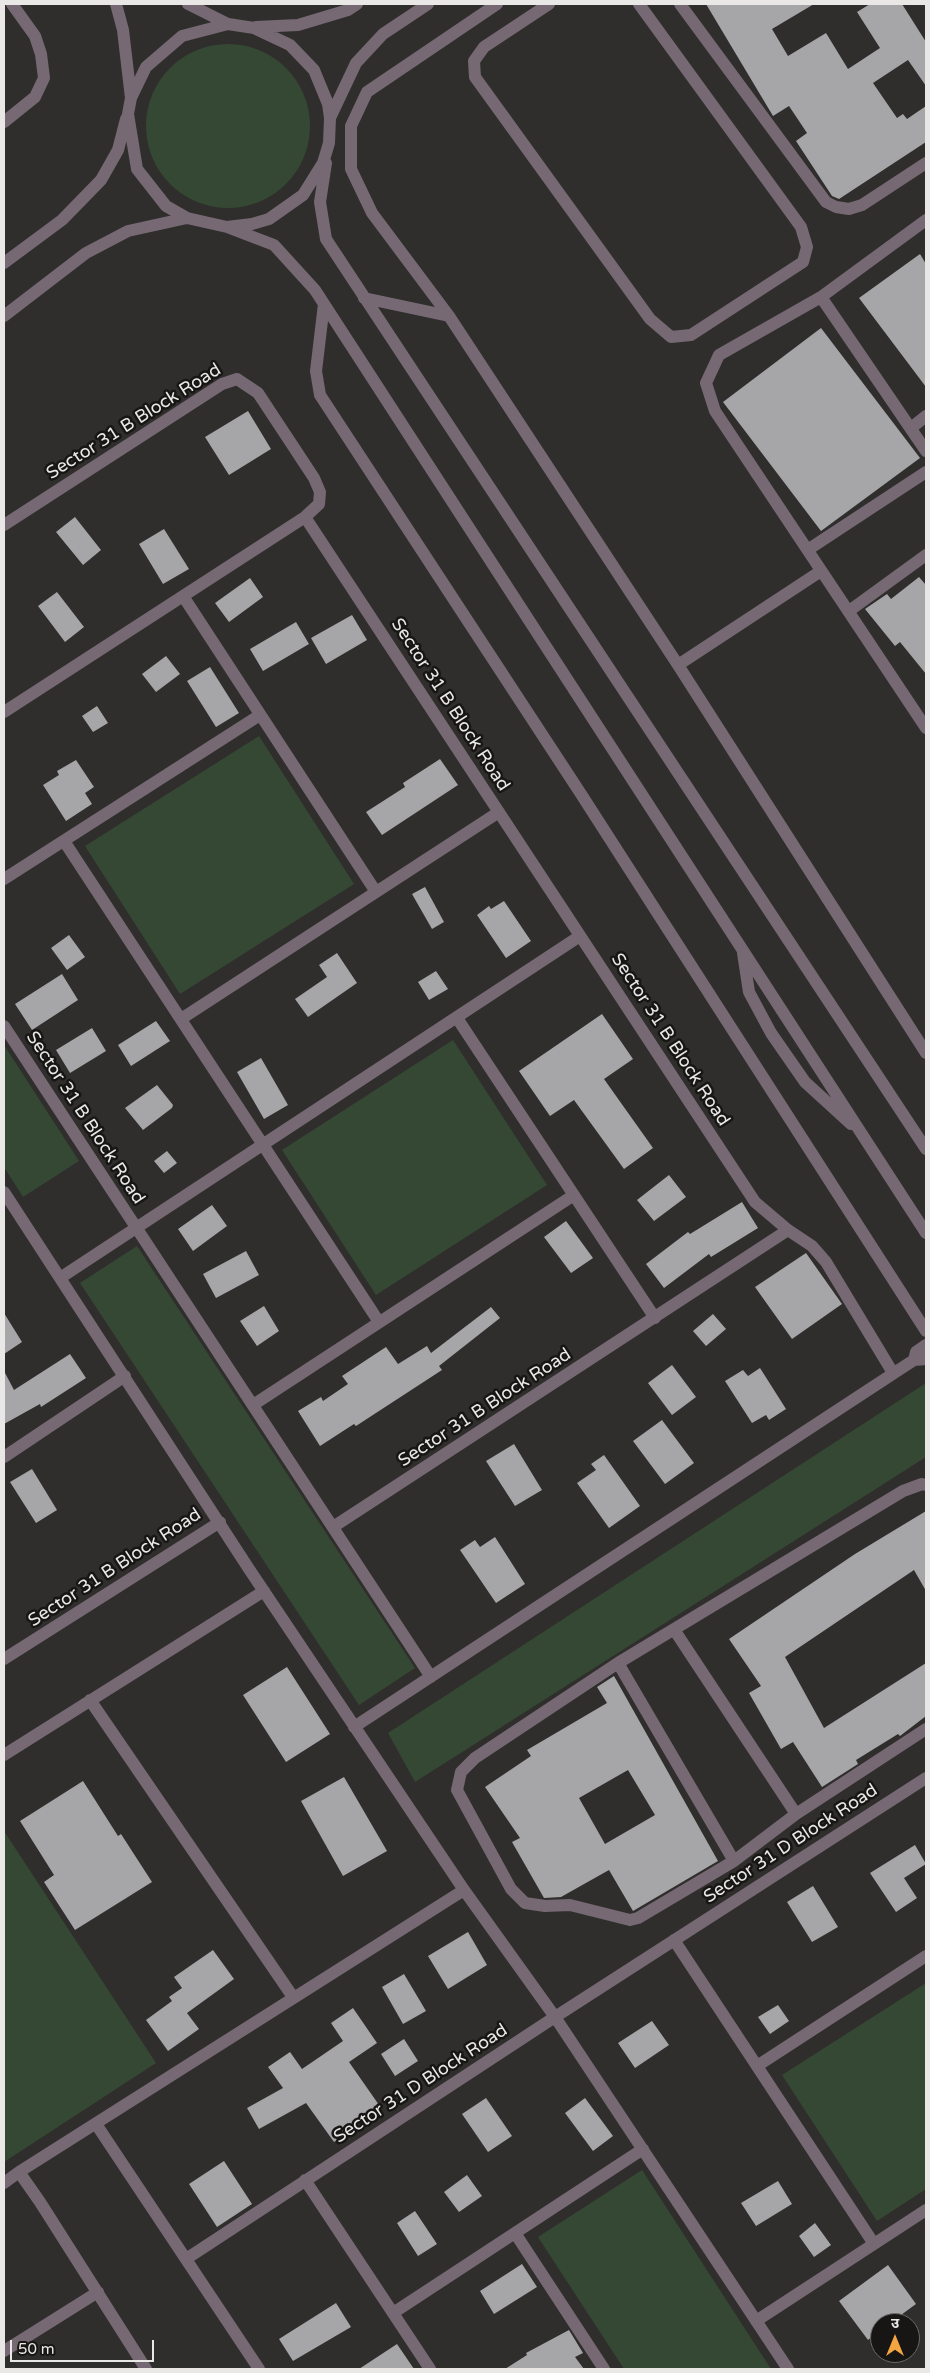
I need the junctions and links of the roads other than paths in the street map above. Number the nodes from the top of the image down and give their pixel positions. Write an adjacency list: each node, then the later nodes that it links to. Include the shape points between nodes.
1 (12, 4): 15 (street, via 35,36 44,78 35,97)
2 (116, 4): 12 (street, via 123,30)
3 (188, 4): 10 (street)
4 (357, 4): 11 (street, via 348,10 298,25)
5 (428, 4): 14 (street, via 383,34 356,63)
6 (497, 4): 26 (street, via 367,92 351,126 351,169 372,212)
7 (549, 4): 8 (street, via 484,48 474,61 475,77 650,319 671,337 691,335 803,262 807,247 801,227)
8 (639, 4)
9 (680, 4): 17 (street, via 826,202 849,209 862,204)
10 (228, 24): 11 (street); 12 (street, via 182,36 146,67)
11 (254, 28): 14 (street, via 290,45 314,70 328,104)
12 (131, 98): 13 (street)
13 (128, 114): 18 (street, via 137,169 166,206); 21 (street, via 118,150 101,180 62,220)
14 (330, 118): 16 (street)
15 (4, 122)
16 (329, 144): 20 (street, via 323,163 303,195 269,219); 23 (street, via 320,202 326,239)
17 (926, 163)
18 (187, 218): 20 (street); 25 (street, via 128,231 86,252)
19 (926, 220): 22 (street)
20 (227, 227): 24 (street, via 274,245)
21 (4, 263)
22 (821, 297): 28 (street); 33 (street, via 719,355 706,383 715,411)
23 (364, 298): 26 (street); 54 (street)
24 (324, 304): 47 (street); 63 (street, via 316,371 320,395)
25 (4, 316)
26 (449, 316): 38 (street)
27 (926, 416): 28 (street)
28 (910, 428): 29 (street)
29 (926, 451)
30 (926, 472): 33 (street)
31 (305, 517): 32 (street, Sector 31 B Block Road, via 319,504 320,492 314,478 258,393 237,379 222,384); 36 (street, Sector 31 B Block Road); 42 (street, Sector 31 B Block Road)
32 (4, 525)
33 (809, 550): 35 (street)
34 (926, 555): 37 (street)
35 (821, 571): 37 (street); 38 (street)
36 (183, 596): 39 (street, Sector 31 B Block Road); 40 (street)
37 (849, 610): 41 (street)
38 (678, 665): 51 (street)
39 (4, 712)
40 (260, 714): 43 (street); 45 (street)
41 (926, 728)
42 (499, 812): 45 (street, Sector 31 B Block Road); 46 (street, Sector 31 B Block Road)
43 (64, 841): 44 (street); 49 (street)
44 (4, 879)
45 (376, 892): 49 (street, Sector 31 B Block Road)
46 (580, 936): 48 (street, Sector 31 B Block Road); 58 (street, Sector 31 B Block Road, via 755,1202)
47 (742, 949): 52 (street); 52 (street, via 749,992 771,1033 804,1082)
48 (457, 1018): 53 (street, Sector 31 B Block Road); 56 (street)
49 (181, 1019): 53 (street)
50 (4, 1026): 57 (street, Sector 31 B Block Road)
51 (926, 1053)
52 (864, 1136): 59 (street)
53 (263, 1145): 57 (street, Sector 31 B Block Road); 62 (street)
54 (926, 1149)
55 (4, 1192): 60 (street, Sector 31 B Block Road)
56 (574, 1195): 61 (street); 62 (street)
57 (136, 1228): 60 (street, Sector 31 B Block Road); 68 (street, Sector 31 B Block Road)
58 (788, 1230): 61 (street, Sector 31 B Block Road); 66 (street, Sector 31 B Block Road, via 812,1246 826,1262)
59 (926, 1233)
60 (60, 1278): 67 (street, Sector 31 B Block Road)
61 (655, 1318): 72 (street, Sector 31 B Block Road)
62 (379, 1322): 68 (street)
63 (926, 1331)
64 (926, 1344): 65 (street, via 916,1352)
65 (920, 1359): 66 (street)
66 (893, 1373): 77 (street)
67 (124, 1376): 69 (street); 71 (street, Sector 31 B Block Road)
68 (253, 1405): 72 (street, Sector 31 B Block Road)
69 (4, 1457)
70 (926, 1485): 74 (street, via 903,1491)
71 (220, 1522): 73 (street, Sector 31 B Block Road); 75 (street, Sector 31 B Block Road)
72 (333, 1526): 77 (street, Sector 31 B Block Road)
73 (264, 1591): 78 (street); 79 (street, Sector 31 B Block Road)
74 (675, 1630): 76 (street); 83 (street)
75 (4, 1660)
76 (618, 1664): 84 (street); 84 (street, via 475,1758 461,1772 457,1790 511,1889 526,1903 570,1905 630,1920)
77 (431, 1677): 79 (street)
78 (90, 1700): 81 (street); 88 (street)
79 (354, 1727): 85 (street, Sector 31 B Block Road)
80 (926, 1729): 83 (street)
81 (4, 1755)
82 (926, 1778): 86 (street, Sector 31 D Block Road)
83 (796, 1814): 84 (street)
84 (734, 1860)
85 (464, 1890): 88 (street); 89 (street)
86 (674, 1940): 89 (street, Sector 31 D Block Road); 90 (street)
87 (926, 1956): 90 (street)
88 (293, 1998): 91 (street)
89 (555, 2017): 92 (street); 94 (street, Sector 31 D Block Road)
90 (757, 2066): 98 (street)
91 (96, 2124): 93 (street); 99 (street)
92 (643, 2150): 97 (street); 102 (street)
93 (19, 2172): 95 (street); 100 (street)
94 (305, 2180): 99 (street, Sector 31 D Block Road); 101 (street)
95 (4, 2183)
96 (926, 2210): 98 (street)
97 (515, 2233): 101 (street); 107 (street)
98 (874, 2244): 102 (street)
99 (186, 2259): 105 (street)
100 (98, 2292): 103 (street); 104 (street)
101 (393, 2313): 106 (street)
102 (756, 2321): 108 (street)
103 (4, 2351)
104 (146, 2369)
105 (259, 2369)
106 (430, 2369)
107 (604, 2369)
108 (788, 2369)

